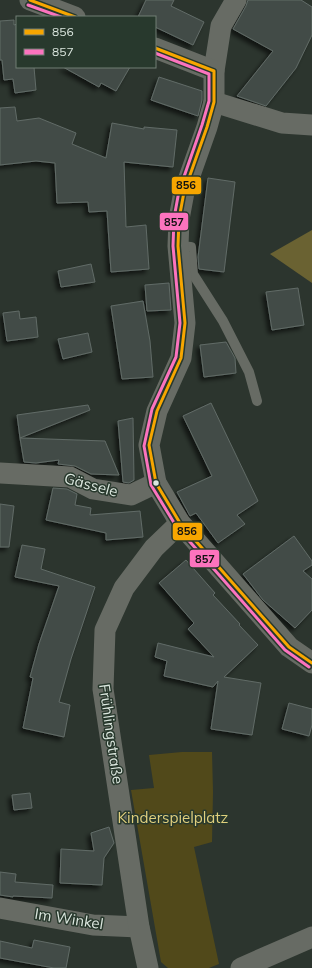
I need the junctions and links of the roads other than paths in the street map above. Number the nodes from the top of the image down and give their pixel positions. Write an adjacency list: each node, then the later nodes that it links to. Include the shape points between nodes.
1 (30, 0): 3 (street)
2 (236, 0): 5 (street, via 221,26)
3 (72, 16)
4 (156, 48): 5 (street)
5 (214, 72): 6 (street)
6 (214, 102): 7 (street, via 282,123); 8 (street, via 184,192 178,219)
7 (312, 125)
8 (178, 246): 9 (lane, via 191,247 193,274 223,321 249,372); 11 (street, via 185,323 181,358 157,411 149,445)
9 (257, 401)
10 (0, 473): 11 (street, Gässele, via 70,477 92,488 131,495)
11 (156, 483): 12 (street)
12 (180, 523): 13 (street, via 289,647); 15 (street, Frühlingstraße, via 154,548 124,588 105,630 103,689)
13 (312, 663)
14 (0, 908): 15 (street, Im Winkel, via 93,925)
15 (139, 927): 17 (street, Frühlingstraße)
16 (312, 938): 18 (street)
17 (148, 968)
18 (241, 968)

